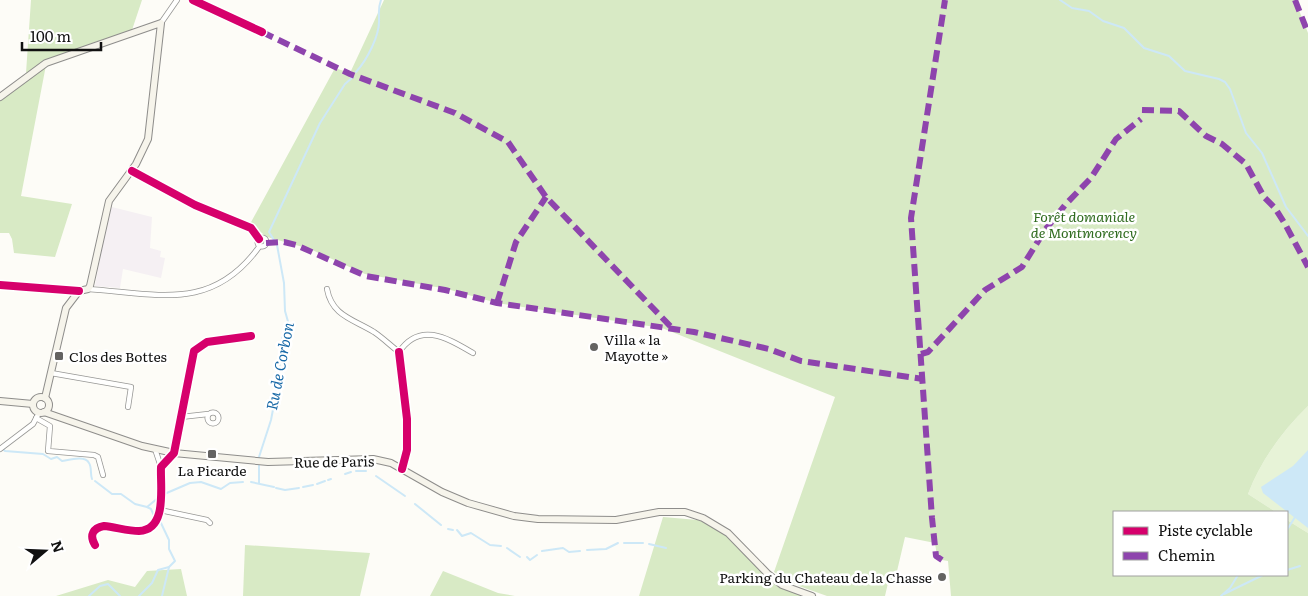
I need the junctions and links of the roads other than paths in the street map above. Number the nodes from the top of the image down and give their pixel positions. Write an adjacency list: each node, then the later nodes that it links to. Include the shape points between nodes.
1 (177, 0): 3 (street)
2 (192, 0): 4 (street)
3 (161, 23): 5 (main road, via 46,63); 6 (main road, via 151,128 145,149)
4 (262, 32)
5 (0, 97)
6 (132, 171): 7 (street, via 187,201 251,228); 10 (main road, via 109,201 96,268)
7 (259, 239): 8 (street); 8 (street, via 266,243)
8 (259, 247): 10 (street, via 250,259 219,284 184,296)
9 (0, 286): 12 (street)
10 (88, 289): 12 (main road)
11 (327, 289): 14 (street, via 330,302 343,317 374,332)
12 (79, 291): 16 (main road, via 66,308)
13 (251, 336): 23 (street, via 207,342 197,348 191,358)
14 (399, 352): 15 (street, via 410,339 431,334); 28 (street, via 407,419)
15 (473, 353)
16 (51, 373): 17 (main road); 20 (street, via 131,387)
17 (45, 398): 19 (main road, via 37,398); 21 (main road)
18 (0, 402): 19 (main road)
19 (33, 404): 21 (main road, via 35,410)
20 (128, 407)
21 (42, 413): 24 (street); 25 (main road, Rue de Paris); 29 (street, via 50,426 48,451 94,456 100,461)
22 (208, 414): 23 (street)
23 (181, 417): 26 (street)
24 (0, 449)
25 (155, 449): 26 (main road, Rue de Paris); 27 (street)
26 (174, 453): 27 (street); 28 (main road, Rue de Paris, via 268,462 370,458)
27 (161, 467): 30 (street)
28 (402, 469): 33 (main road, Rue de Paris, via 468,503 514,516 616,520 678,512 702,518 728,533 782,585)
29 (103, 475)
30 (160, 510): 31 (street); 32 (street, via 159,518 146,530 98,527 91,536)
31 (210, 522)
32 (95, 545)
33 (812, 596)

